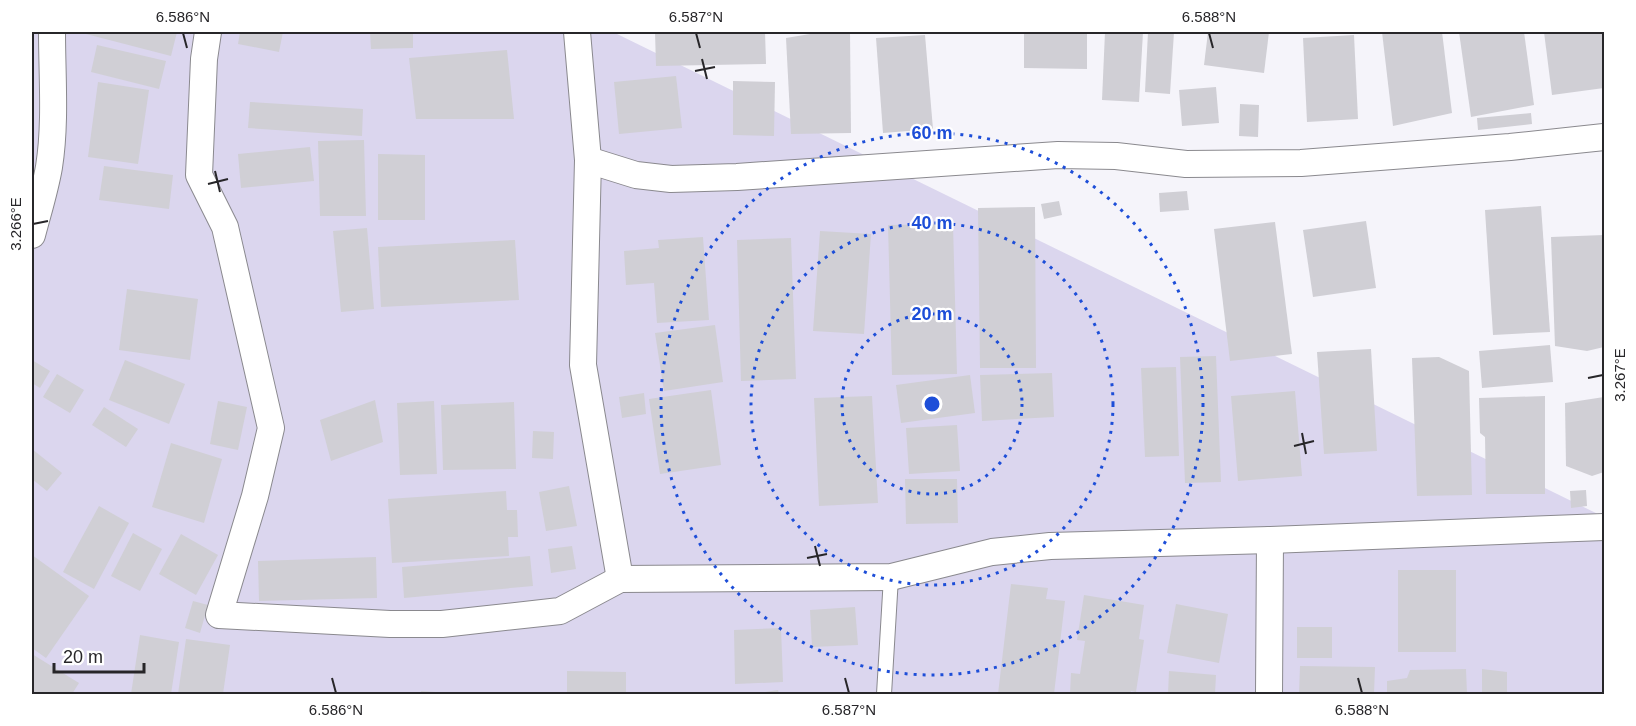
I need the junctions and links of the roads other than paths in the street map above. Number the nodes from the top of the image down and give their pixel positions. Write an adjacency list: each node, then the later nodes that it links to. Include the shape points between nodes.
1 (52, 32): 6 (street, via 50,165)
2 (208, 32): 10 (street, via 199,174 225,227 271,428 219,615 442,624 560,611)
3 (576, 32): 5 (street)
4 (1605, 137): 5 (street, via 1301,163 1186,164 1116,156 1058,155 671,179 636,175)
5 (588, 160): 10 (street, via 583,365)
6 (32, 235)
7 (1605, 527): 8 (street)
8 (1270, 540): 9 (street, via 1038,547 992,552); 12 (street)
9 (891, 577): 10 (street); 11 (lane)
10 (620, 579)
11 (884, 694)
12 (1269, 694)

